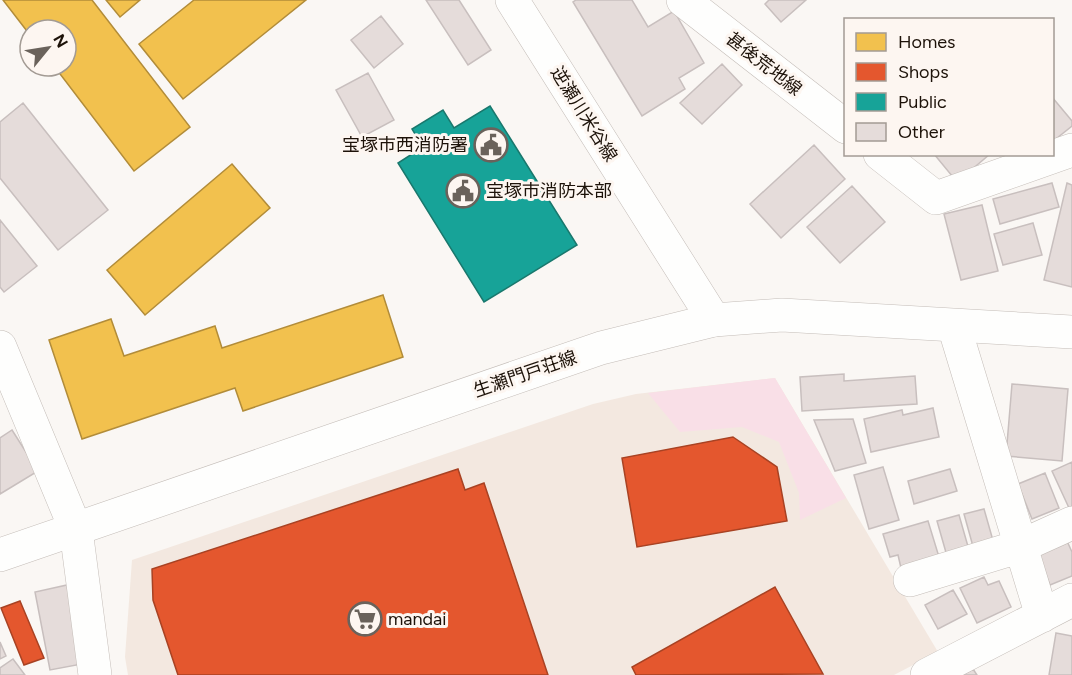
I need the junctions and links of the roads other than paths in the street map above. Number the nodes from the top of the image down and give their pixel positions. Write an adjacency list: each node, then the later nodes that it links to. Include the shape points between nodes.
1 (512, 0): 6 (street, 逆瀬川米谷線)
2 (683, 0): 3 (street, 甚後荒地線)
3 (844, 125)
4 (1072, 150): 5 (street, via 936,198)
5 (883, 156)
6 (714, 320): 7 (street, 生瀬門戸荘線, via 782,315); 11 (street, 生瀬門戸荘線, via 601,348)
7 (954, 326): 8 (street, 生瀬門戸荘線); 12 (street)
8 (1072, 332)
9 (0, 347): 11 (street)
10 (1072, 523): 12 (street)
11 (76, 530): 13 (street, 生瀬門戸荘線); 17 (street)
12 (1021, 546): 14 (street); 16 (street)
13 (0, 555)
14 (910, 580)
15 (1072, 600): 16 (street)
16 (1042, 616): 18 (street)
17 (95, 675)
18 (927, 675)

